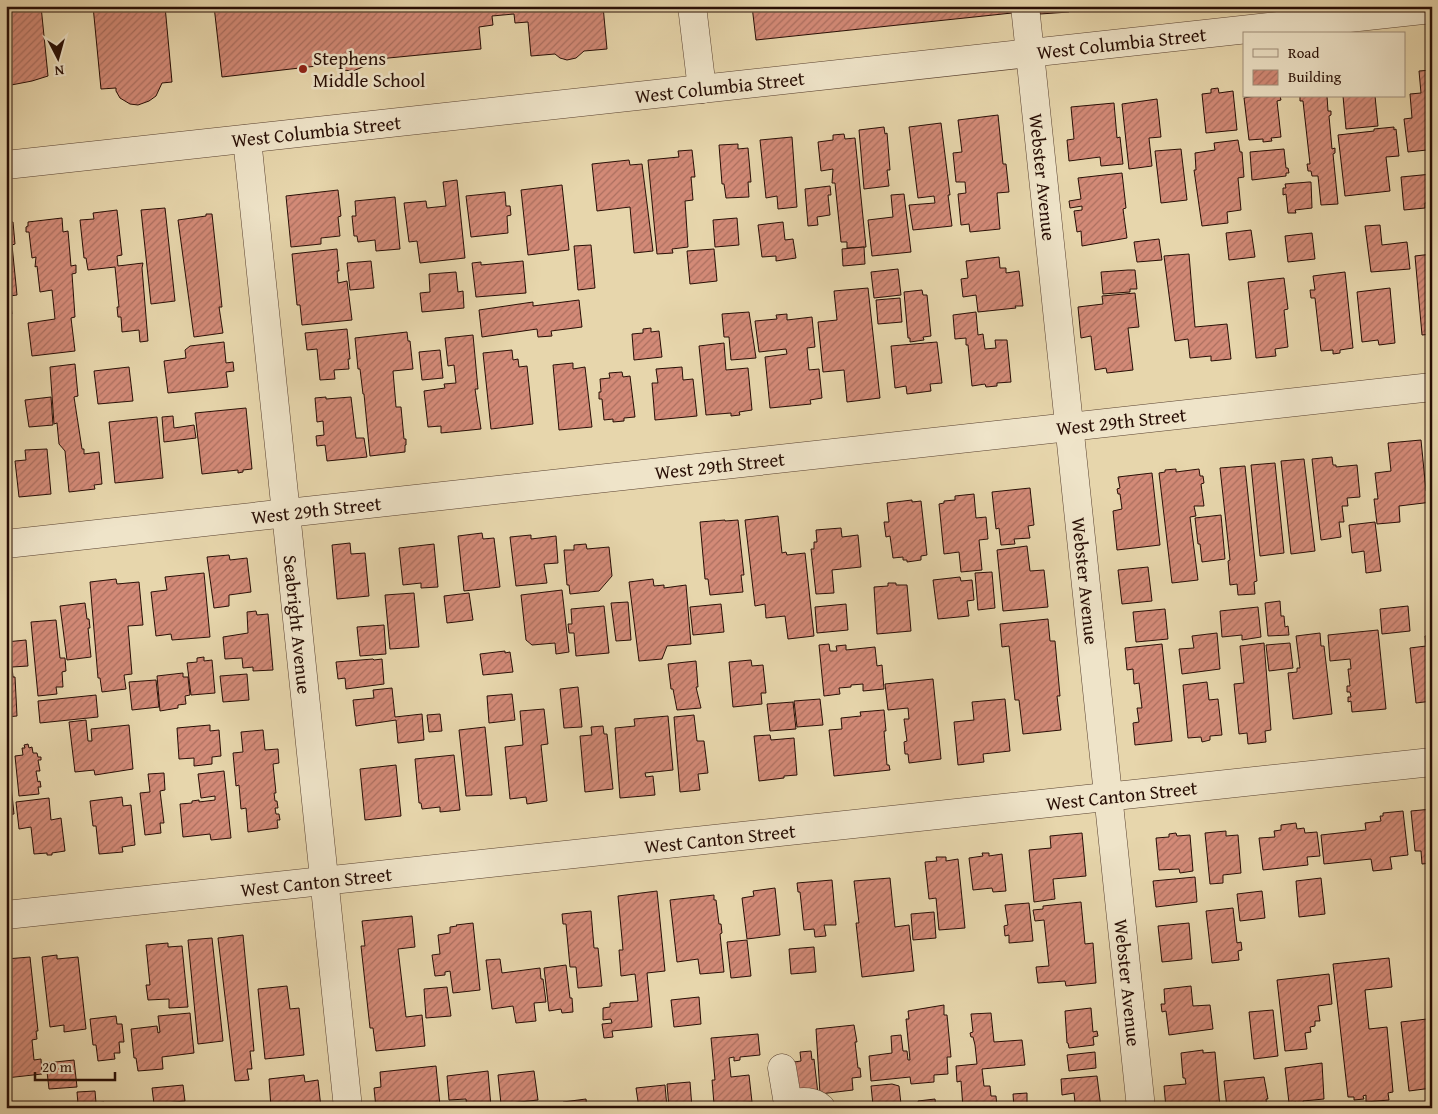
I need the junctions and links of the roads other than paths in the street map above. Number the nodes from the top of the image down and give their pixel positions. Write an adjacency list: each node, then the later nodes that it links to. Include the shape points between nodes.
1 (692, 6): 5 (street)
2 (1025, 6): 4 (street, Webster Avenue)
3 (1432, 10): 4 (street, West Columbia Street)
4 (1030, 53): 5 (street, West Columbia Street); 9 (street, Webster Avenue)
5 (702, 89): 6 (street, West Columbia Street)
6 (247, 139): 7 (street, West Columbia Street); 10 (street, Seabright Avenue)
7 (6, 165)
8 (1432, 388): 9 (street, West 29th Street)
9 (1070, 427): 10 (street, West 29th Street); 13 (street, Webster Avenue)
10 (286, 513): 11 (street, West 29th Street); 14 (street, Seabright Avenue)
11 (6, 544)
12 (1432, 762): 13 (street, West Canton Street)
13 (1109, 796): 14 (street, West Canton Street); 19 (street, Webster Avenue)
14 (325, 880): 15 (street, West Canton Street); 17 (street, Seabright Avenue)
15 (6, 915)
16 (782, 1068): 18 (street, via 790,1103 807,1102)
17 (348, 1108)
18 (821, 1108)
19 (1141, 1108)

